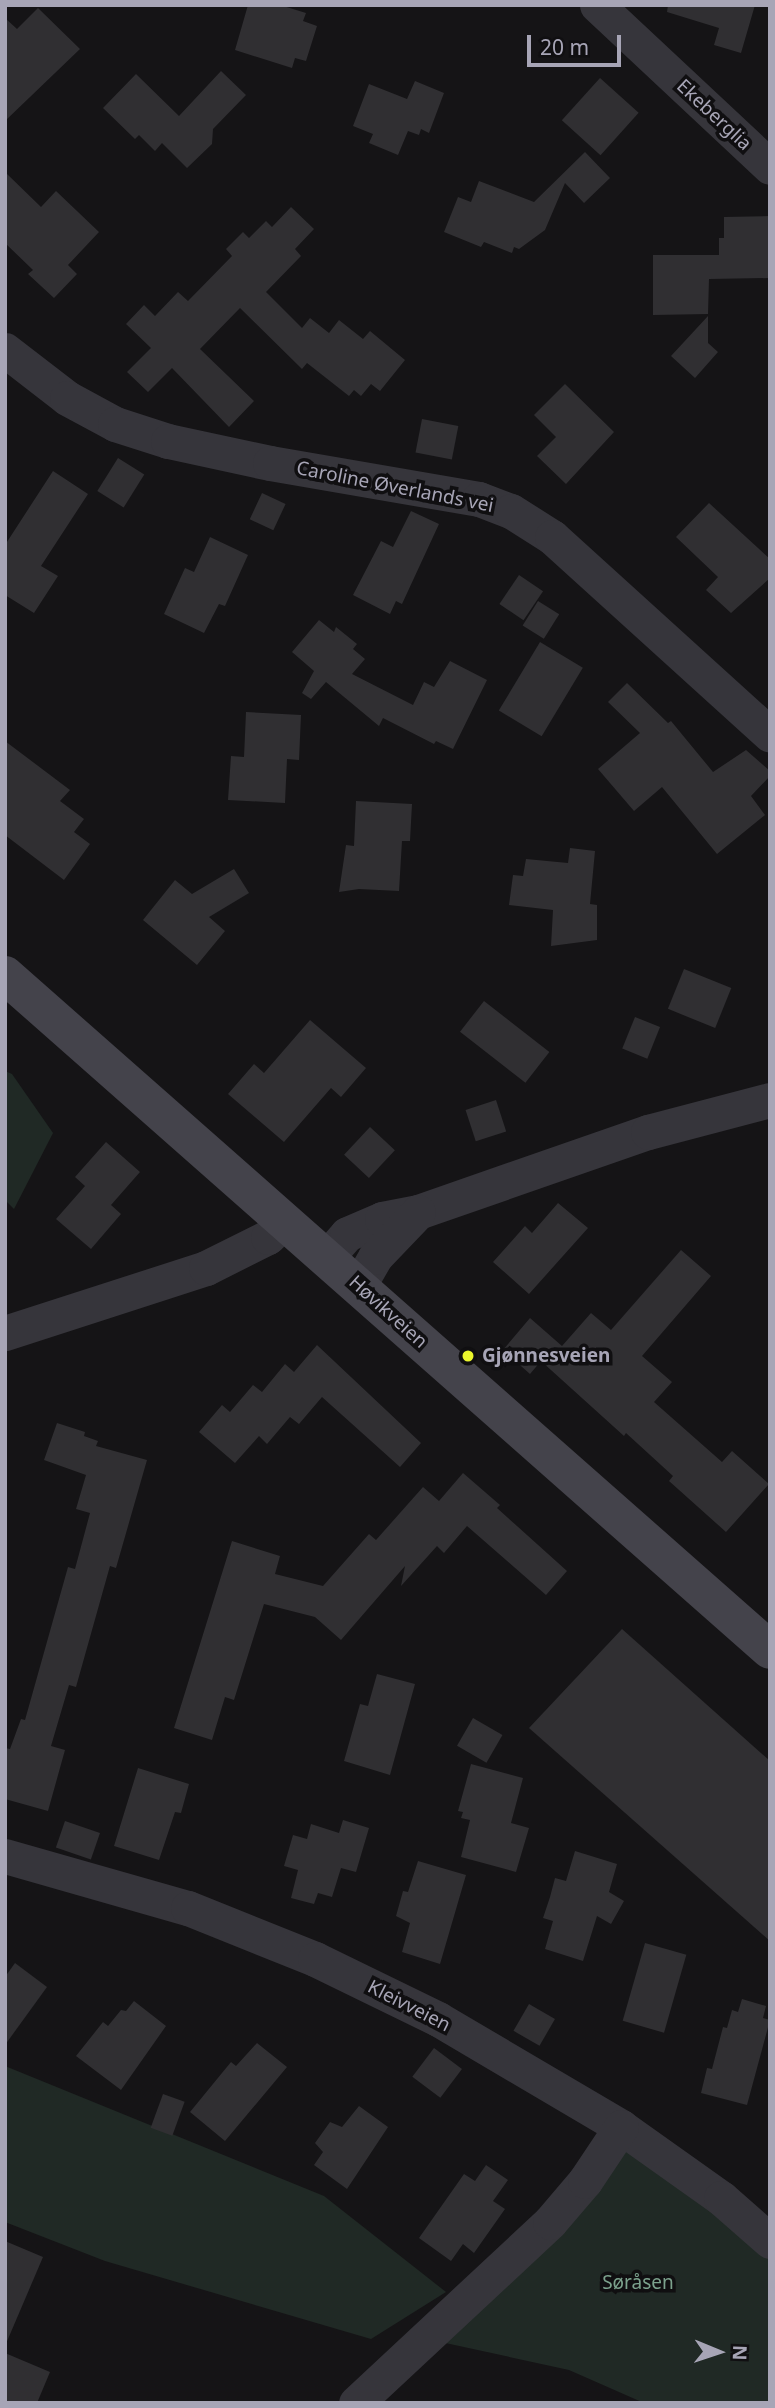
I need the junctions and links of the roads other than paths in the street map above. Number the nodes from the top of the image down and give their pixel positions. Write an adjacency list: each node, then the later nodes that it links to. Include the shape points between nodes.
1 (597, 5): 2 (street, Ekeberglia)
2 (770, 167)
3 (5, 350): 4 (street, Caroline Øverlands vei, via 68,398 115,425 270,463 479,499 511,511 552,537)
4 (770, 735)
5 (5, 975): 8 (main road, Høvikveien)
6 (770, 1100): 7 (street, via 648,1132)
7 (418, 1212): 9 (street, via 382,1219 347,1234); 10 (street, via 375,1257)
8 (285, 1221): 9 (main road, Høvikveien); 11 (street, via 268,1237 206,1268)
9 (327, 1257): 10 (main road, Høvikveien)
10 (359, 1285): 12 (main road, Høvikveien)
11 (5, 1333)
12 (770, 1650)
13 (5, 1856): 14 (street, Kleivveien, via 188,1908 315,1959 438,2019)
14 (621, 2127): 15 (street, Kleivveien, via 721,2198); 16 (street, via 550,2222)
15 (770, 2241)
16 (356, 2403)

